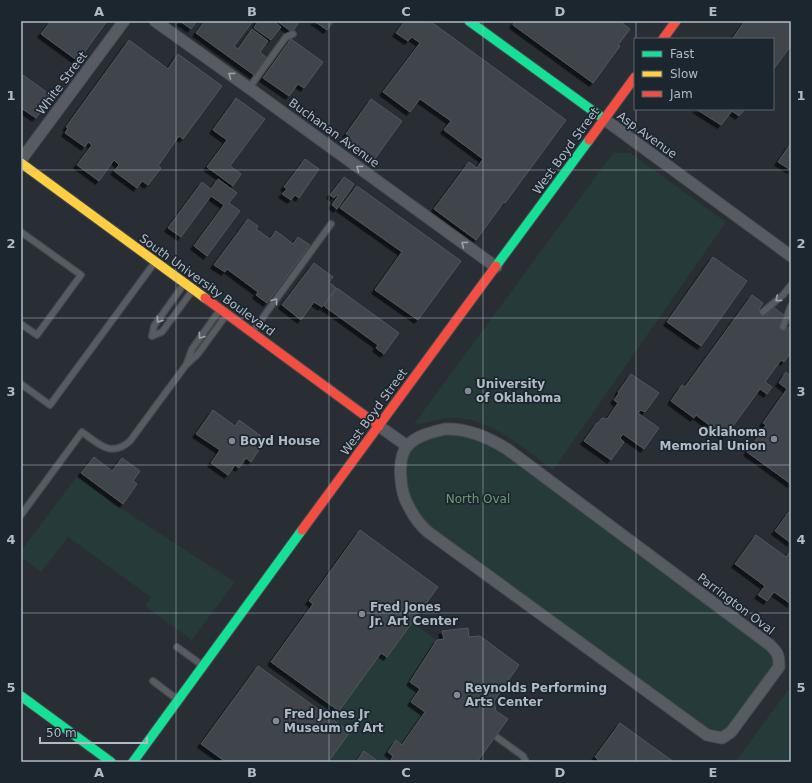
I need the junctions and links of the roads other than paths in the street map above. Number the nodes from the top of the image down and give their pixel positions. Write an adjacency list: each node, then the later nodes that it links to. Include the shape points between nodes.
1 (124, 21): 10 (street, White Street)
2 (155, 21): 8 (street, Buchanan Avenue, one-way to 2)
3 (469, 21): 9 (street, Asp Avenue)
4 (676, 21): 6 (street)
5 (292, 34): 8 (lane, via 286,37)
6 (664, 38)
7 (634, 78): 9 (street, West Boyd Street)
8 (249, 88): 16 (street, Buchanan Avenue, one-way to 8)
9 (604, 119): 14 (street, Asp Avenue); 16 (street, West Boyd Street)
10 (21, 160)
11 (21, 164): 15 (street, South University Boulevard)
12 (331, 224): 25 (lane, one-way to 12)
13 (21, 232): 23 (lane, via 81,275 37,335)
14 (791, 256)
15 (155, 262): 17 (street, South University Boulevard); 26 (lane, via 50,405)
16 (496, 267): 27 (street, West Boyd Street)
17 (185, 284): 19 (street, South University Boulevard); 19 (lane, one-way to 19, via 154,326 152,336 162,332)
18 (791, 284): 22 (lane, one-way to 22, via 783,295)
19 (193, 290): 21 (street, South University Boulevard)
20 (791, 306): 24 (lane)
21 (224, 312): 25 (street, South University Boulevard); 29 (lane, via 192,349 186,365 130,441 123,447 104,448 82,432)
22 (763, 312)
23 (21, 324)
24 (783, 327)
25 (252, 332): 27 (street, South University Boulevard)
26 (21, 384)
27 (379, 426): 28 (street); 31 (street, West Boyd Street)
28 (407, 446): 28 (street, Parrington Oval, via 400,468 403,494 411,511 428,532 707,735 722,738 731,732 779,667 778,654 770,645 493,440 471,432 445,429 420,436)
29 (21, 515)
30 (177, 647): 31 (lane)
31 (203, 666): 34 (street, West Boyd Street)
32 (153, 682): 34 (lane)
33 (21, 696): 36 (street)
34 (178, 700): 37 (street, West Boyd Street)
35 (498, 738): 38 (lane, via 523,756)
36 (112, 762)
37 (133, 762)
38 (526, 762)

